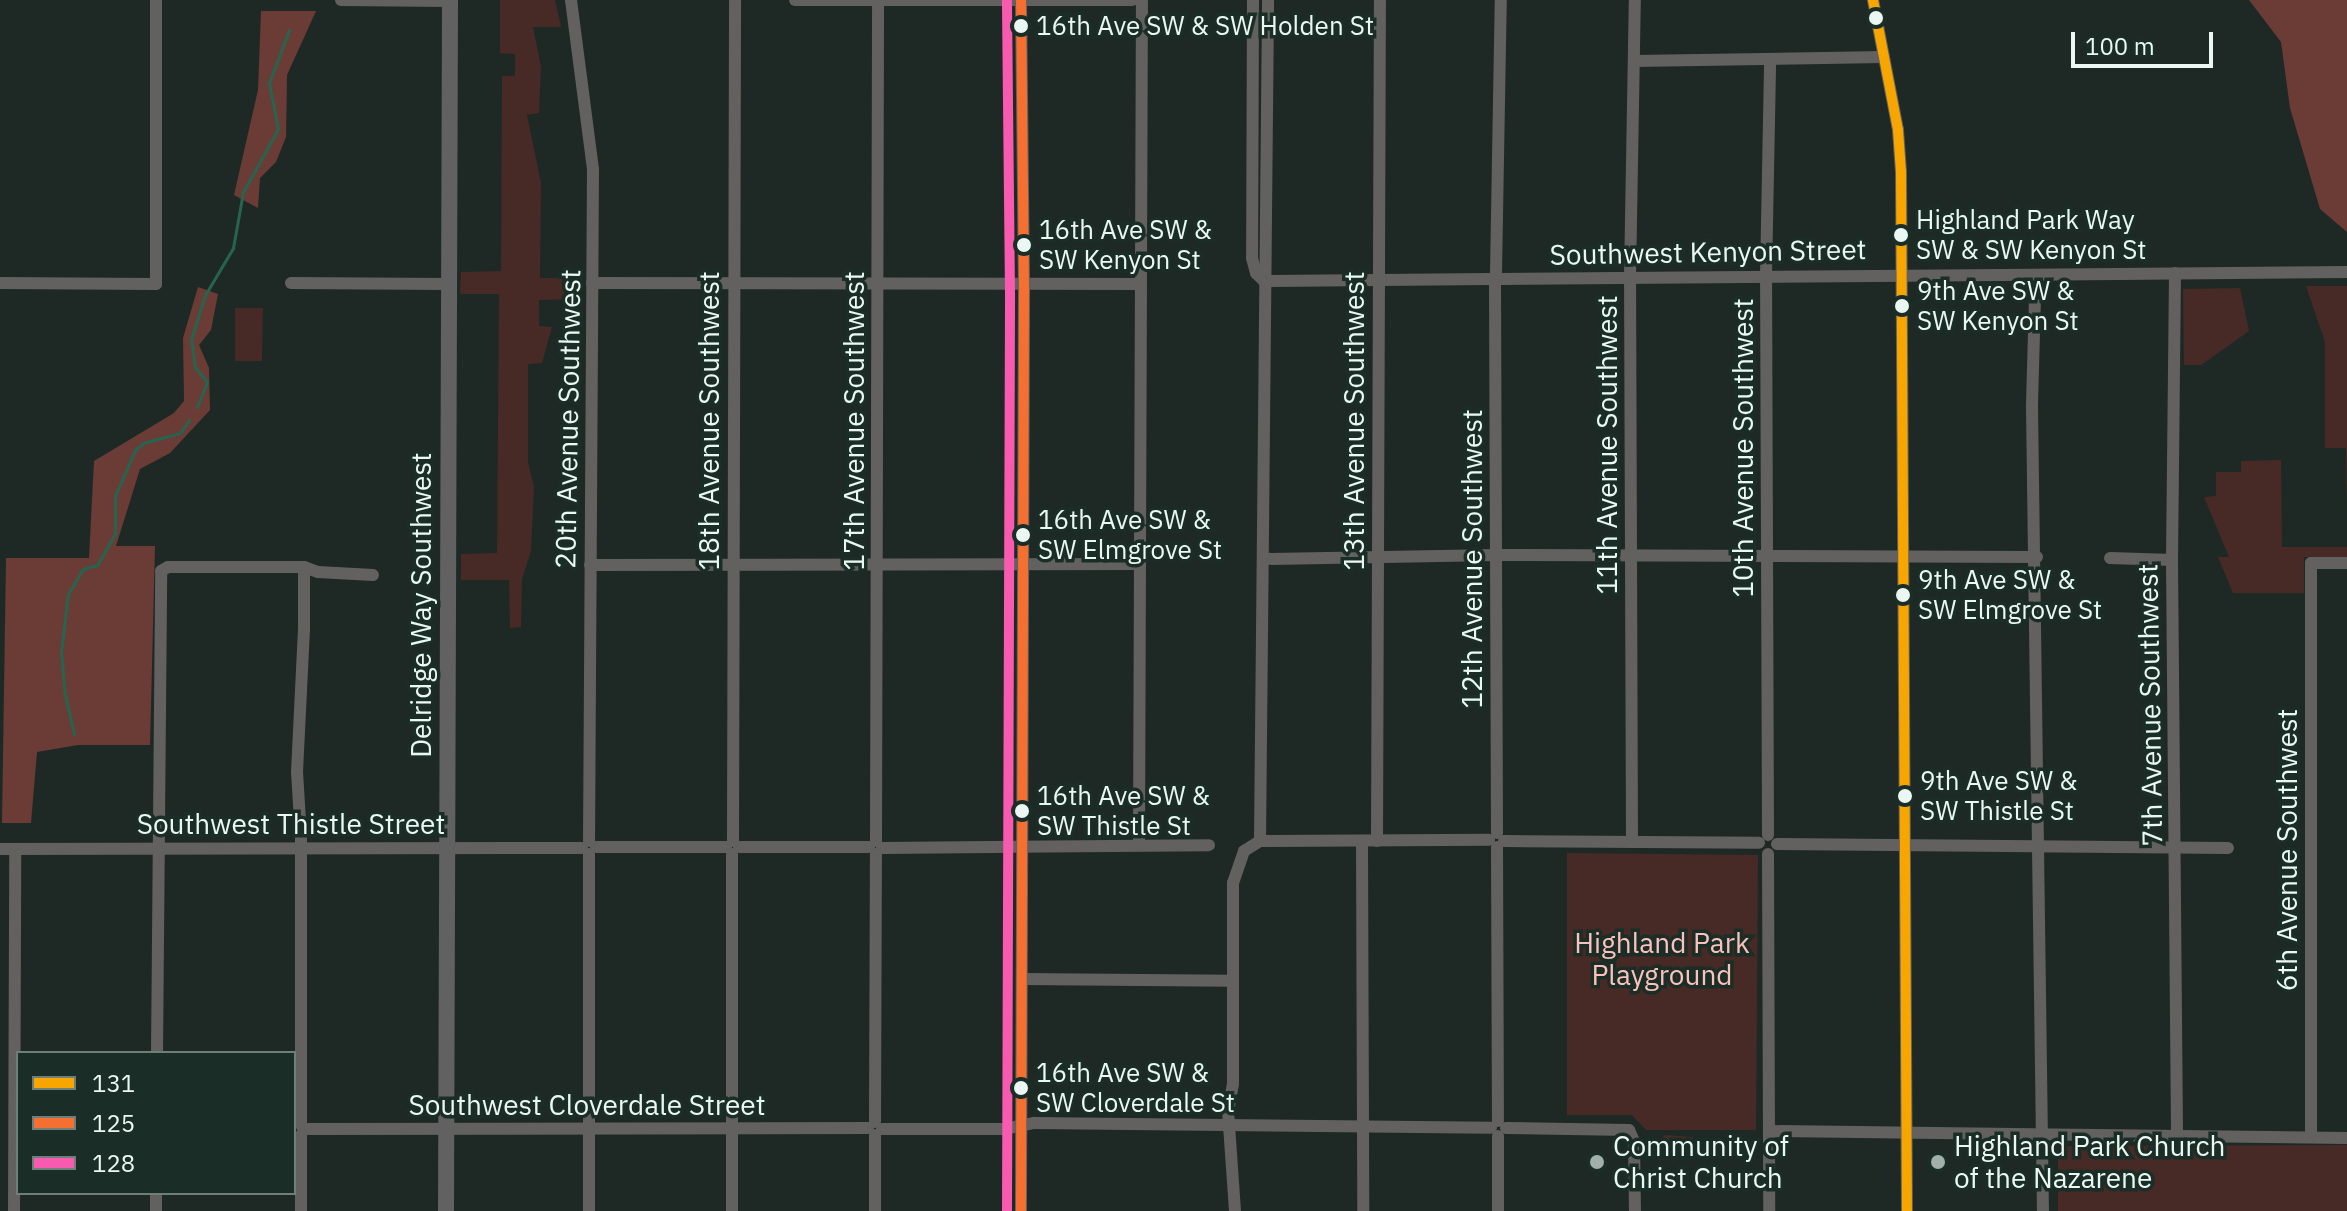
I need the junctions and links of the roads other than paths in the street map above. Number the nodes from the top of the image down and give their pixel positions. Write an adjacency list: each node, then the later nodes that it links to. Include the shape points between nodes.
1 (156, 0): 28 (street, via 156,284)
2 (341, 0): 3 (street)
3 (450, 0): 31 (main road, Delridge Way Southwest)
4 (571, 0): 30 (street, 20th Avenue Southwest, via 592,142)
5 (735, 0): 32 (street, 18th Avenue Southwest)
6 (795, 0): 15 (street)
7 (1132, 0): 16 (street)
8 (1142, 0): 34 (street)
9 (1253, 0): 27 (street, via 1252,258)
10 (1268, 0): 27 (street)
11 (1380, 0): 26 (street, 13th Avenue Southwest)
12 (1501, 0): 25 (street, 12th Avenue Southwest)
13 (1635, 0): 18 (street, 11th Avenue Southwest)
14 (1873, 0): 17 (street)
15 (878, 1): 16 (street); 33 (street, 17th Avenue Southwest)
16 (1021, 1): 35 (street)
17 (1884, 57): 19 (street); 22 (street, via 1901,172)
18 (1634, 61): 19 (street); 24 (street, 11th Avenue Southwest)
19 (1770, 61): 23 (street, 10th Avenue Southwest)
20 (2347, 272): 21 (street, Southwest Kenyon Street)
21 (2175, 273): 22 (street, Southwest Kenyon Street); 45 (street, 7th Avenue Southwest)
22 (1900, 274): 23 (street, Southwest Kenyon Street); 42 (street)
23 (1766, 276): 24 (street, Southwest Kenyon Street); 39 (street, 10th Avenue Southwest)
24 (1630, 277): 25 (street, Southwest Kenyon Street); 38 (street, 11th Avenue Southwest)
25 (1495, 279): 26 (street, Southwest Kenyon Street); 37 (street, 12th Avenue Southwest)
26 (1379, 280): 27 (street, Southwest Kenyon Street); 40 (street, 13th Avenue Southwest)
27 (1264, 281): 44 (street)
28 (0, 283)
29 (291, 283): 31 (street)
30 (592, 283): 32 (street); 48 (street, 20th Avenue Southwest)
31 (448, 284): 67 (main road, Delridge Way Southwest)
32 (733, 284): 33 (street); 49 (street, 18th Avenue Southwest)
33 (878, 284): 35 (street); 50 (street, 17th Avenue Southwest)
34 (1141, 284): 35 (street); 47 (street)
35 (1024, 285): 51 (street)
36 (2035, 297): 41 (street)
37 (1497, 555): 38 (street); 40 (street); 54 (street, 12th Avenue Southwest)
38 (1632, 556): 39 (street); 58 (street, 11th Avenue Southwest)
39 (1768, 556): 42 (street); 59 (street, 10th Avenue Southwest)
40 (1377, 557): 44 (street); 56 (street, 13th Avenue Southwest)
41 (2037, 557): 42 (street); 63 (street)
42 (1904, 558): 62 (street)
43 (2110, 558): 45 (street)
44 (1263, 559): 55 (street)
45 (2172, 560): 71 (street, 7th Avenue Southwest)
46 (2347, 563): 93 (street, 6th Avenue Southwest, via 2311,563)
47 (1140, 564): 51 (street); 60 (street)
48 (590, 565): 49 (street); 68 (street, 20th Avenue Southwest)
49 (733, 565): 50 (street); 69 (street, 18th Avenue Southwest)
50 (877, 565): 51 (street); 70 (street, 17th Avenue Southwest)
51 (1023, 565): 65 (street)
52 (304, 567): 53 (street); 64 (street, via 164,569 160,575); 66 (street, via 297,741)
53 (373, 575)
54 (1497, 840): 56 (street); 58 (street); 82 (street, 12th Avenue Southwest)
55 (1260, 841): 57 (street); 76 (street, via 1244,851 1233,883)
56 (1377, 841): 57 (street)
57 (1362, 842): 80 (street)
58 (1632, 842): 59 (street)
59 (1768, 844): 62 (street); 89 (street, 10th Avenue Southwest)
60 (1139, 845): 61 (street, Southwest Thistle Street); 65 (street, Southwest Thistle Street)
61 (1209, 845)
62 (1905, 845): 63 (street); 90 (street)
63 (2038, 846): 71 (street); 91 (street)
64 (157, 847): 66 (street, Southwest Thistle Street); 74 (street, Southwest Thistle Street); 77 (street)
65 (1023, 847): 70 (street, Southwest Thistle Street); 75 (street)
66 (301, 848): 67 (street, Southwest Thistle Street); 84 (street)
67 (447, 848): 68 (street, Southwest Thistle Street); 85 (main road, Delridge Way Southwest)
68 (589, 848): 69 (street, Southwest Thistle Street); 86 (street, 20th Avenue Southwest)
69 (732, 848): 70 (street, Southwest Thistle Street); 83 (street, 18th Avenue Southwest)
70 (876, 848): 81 (street, 17th Avenue Southwest)
71 (2176, 848): 72 (street); 92 (street, 7th Avenue Southwest)
72 (2228, 848)
73 (0, 849): 74 (street, Southwest Thistle Street)
74 (15, 849): 88 (street)
75 (1022, 979): 76 (street); 78 (street)
76 (1231, 981): 79 (street, via 1233,1084)
77 (157, 1051)
78 (1022, 1125): 79 (street, Southwest Cloverdale Street); 81 (street, Southwest Cloverdale Street); 101 (street)
79 (1228, 1125): 80 (street, Southwest Cloverdale Street); 102 (street)
80 (1362, 1126): 82 (street, Southwest Cloverdale Street); 103 (street)
81 (875, 1128): 83 (street, Southwest Cloverdale Street); 100 (street, 17th Avenue Southwest)
82 (1498, 1128): 104 (street, 12th Avenue Southwest); 105 (street, Southwest Cloverdale Street, via 1623,1128 1632,1133)
83 (732, 1129): 86 (street, Southwest Cloverdale Street); 99 (street, 18th Avenue Southwest)
84 (300, 1130): 85 (street, Southwest Cloverdale Street); 96 (street)
85 (446, 1130): 86 (street, Southwest Cloverdale Street); 97 (main road, Delridge Way Southwest)
86 (590, 1130): 98 (street, 20th Avenue Southwest)
87 (0, 1131): 88 (street)
88 (16, 1131): 95 (street)
89 (1769, 1131): 90 (street); 106 (street, 10th Avenue Southwest)
90 (1907, 1133): 91 (street); 107 (street)
91 (2039, 1134): 92 (street); 108 (street)
92 (2177, 1136): 93 (street)
93 (2311, 1137): 94 (street)
94 (2347, 1138)
95 (14, 1211)
96 (301, 1211)
97 (446, 1211)
98 (589, 1211)
99 (732, 1211)
100 (875, 1211)
101 (1021, 1211)
102 (1235, 1211)
103 (1363, 1211)
104 (1498, 1211)
105 (1635, 1211)
106 (1769, 1211)
107 (1907, 1211)
108 (2043, 1211)

